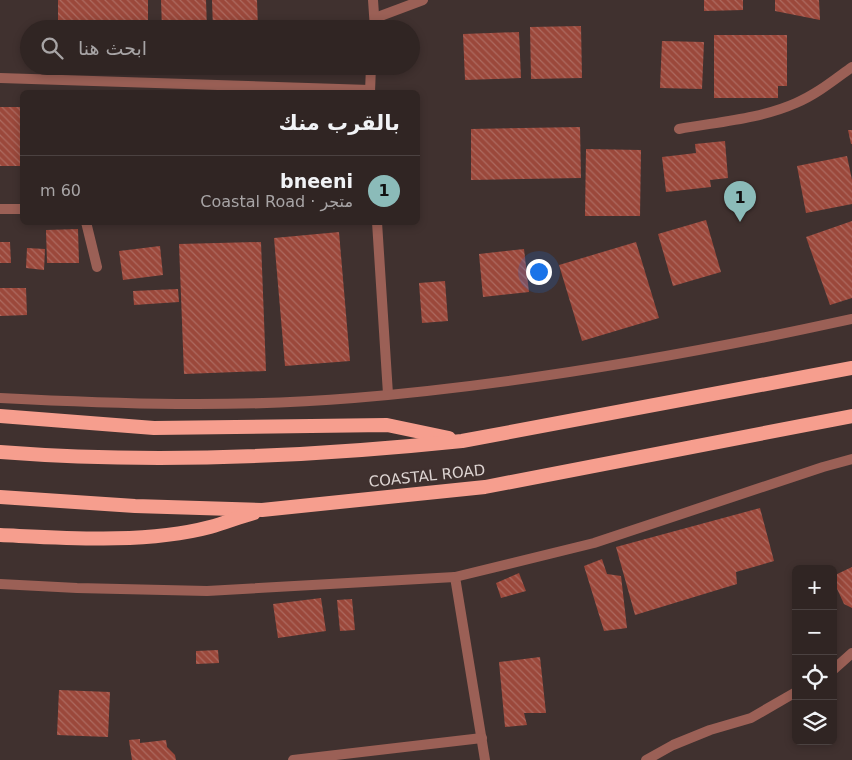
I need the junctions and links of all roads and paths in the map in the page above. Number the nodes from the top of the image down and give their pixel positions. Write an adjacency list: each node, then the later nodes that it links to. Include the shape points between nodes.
1 (373, 0): 3 (street)
2 (423, 0): 4 (street)
3 (375, 20)
4 (383, 20)
5 (852, 67): 10 (street, via 821,90 796,103 769,112)
6 (371, 75): 9 (street)
7 (0, 78): 8 (street)
8 (342, 90)
9 (370, 90)
10 (679, 130)
11 (0, 209): 12 (street)
12 (20, 209)
13 (87, 225): 15 (street)
14 (377, 225): 18 (street)
15 (97, 267)
16 (852, 319): 18 (street, via 729,346 559,375)
17 (852, 368): 22 (highway, COASTAL ROAD)
18 (388, 394): 19 (street, via 167,404)
19 (0, 398)
20 (0, 416): 22 (highway, via 154,428 387,425)
21 (852, 416): 26 (highway, COASTAL ROAD, via 485,487)
22 (462, 441): 23 (highway, COASTAL ROAD, via 302,455 128,458)
23 (0, 452)
24 (852, 460): 28 (street, via 822,467 594,543)
25 (0, 497): 26 (highway, COASTAL ROAD)
26 (262, 510): 27 (highway, via 209,527 162,535 72,538)
27 (0, 535)
28 (455, 577): 29 (street, via 207,591); 33 (street)
29 (0, 584)
30 (852, 653): 31 (street)
31 (837, 666)
32 (792, 694): 36 (street, via 751,718 691,738)
33 (482, 738): 34 (street); 35 (street)
34 (293, 760)
35 (484, 760)
36 (646, 760)

